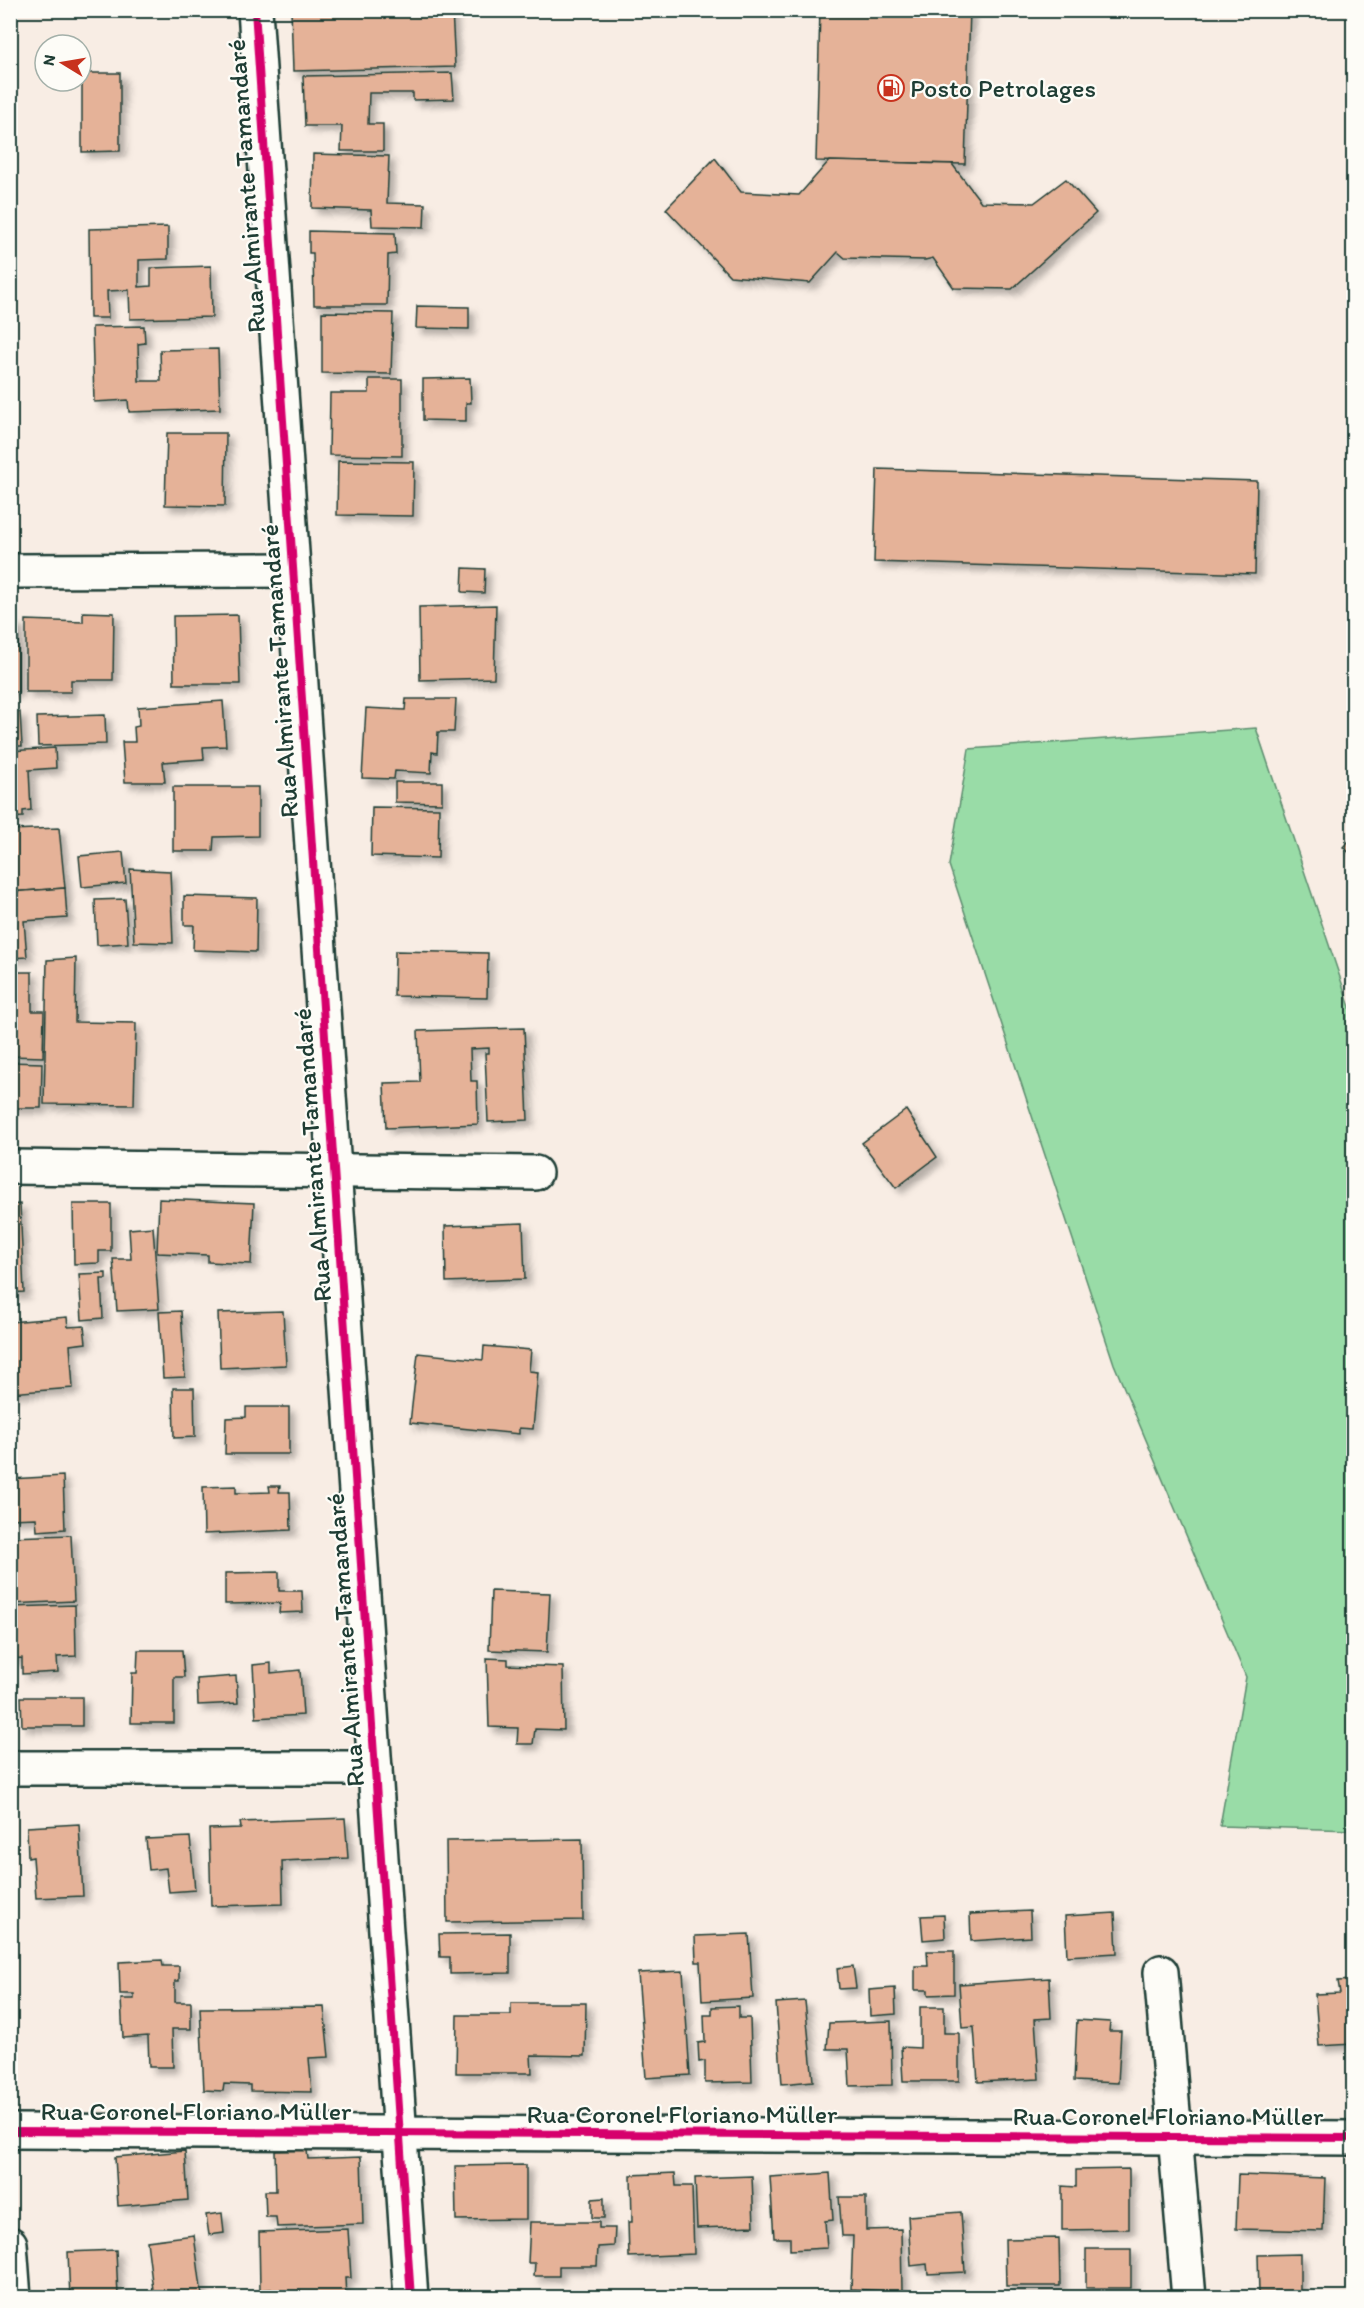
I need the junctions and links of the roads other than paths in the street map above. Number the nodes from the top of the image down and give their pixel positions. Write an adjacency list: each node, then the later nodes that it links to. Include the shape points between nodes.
1 (255, 10): 2 (street, Rua Almirante Tamandaré)
2 (293, 570): 3 (street); 5 (street, Rua Almirante Tamandaré)
3 (10, 571)
4 (10, 1167): 5 (street)
5 (334, 1171): 6 (street); 8 (street, Rua Almirante Tamandaré)
6 (535, 1173)
7 (10, 1768): 8 (street)
8 (375, 1768): 11 (street, Rua Almirante Tamandaré)
9 (1161, 1972): 12 (street)
10 (10, 2131): 11 (street, Rua Coronel Floriano Müller)
11 (400, 2133): 12 (street, Rua Coronel Floriano Müller); 16 (street, Rua Almirante Tamandaré)
12 (1175, 2138): 13 (street, Rua Coronel Floriano Müller); 17 (street)
13 (1353, 2139)
14 (10, 2244): 15 (street)
15 (14, 2298)
16 (411, 2298)
17 (1189, 2298)

